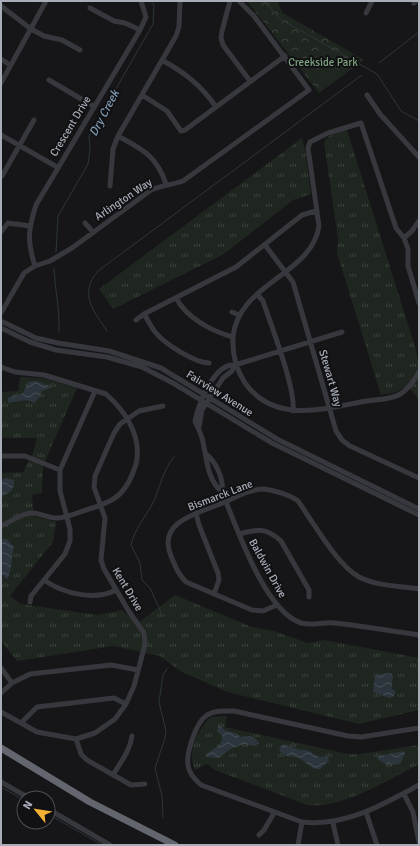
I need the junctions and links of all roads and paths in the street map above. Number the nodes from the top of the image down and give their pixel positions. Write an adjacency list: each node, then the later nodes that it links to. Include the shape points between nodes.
1 (46, 1): 10 (street)
2 (141, 1): 11 (street, Crescent Drive, via 146,17)
3 (180, 1): 15 (street, via 179,27)
4 (230, 1): 18 (street, via 221,38 223,45)
5 (239, 1): 13 (street)
6 (372, 1): 9 (street)
7 (1, 6): 10 (street)
8 (90, 8): 11 (street, via 114,21)
9 (366, 14)
10 (31, 29): 12 (street, via 44,36 62,40); 16 (street)
11 (140, 30): 22 (street, Crescent Drive)
12 (80, 50)
13 (285, 56): 18 (street); 31 (street, Arlington Way, via 309,90 183,182)
14 (1, 59): 16 (street)
15 (162, 60): 20 (street); 23 (street, via 196,82)
16 (10, 65): 19 (street)
17 (48, 80): 22 (street)
18 (250, 81): 23 (street)
19 (1, 83)
20 (142, 95): 23 (street, via 167,111 181,131); 26 (street)
21 (366, 95): 28 (street)
22 (93, 106): 29 (street, Crescent Drive)
23 (216, 107)
24 (34, 120): 27 (street)
25 (1, 135): 27 (street)
26 (118, 136): 31 (street, via 151,156); 32 (street, via 113,149)
27 (20, 145): 29 (street); 30 (street)
28 (419, 157)
29 (57, 166): 36 (street, Crescent Drive, via 36,206)
30 (2, 176)
31 (166, 184): 38 (street, Arlington Way, via 151,190)
32 (110, 186)
33 (316, 211): 39 (street, via 308,148 310,142 328,133 361,123 396,228); 40 (street, via 302,215); 42 (street, via 319,226 314,244)
34 (419, 221): 39 (street)
35 (85, 223): 38 (street)
36 (30, 226): 37 (street, via 8,223); 41 (street, Crescent Drive, via 29,248)
37 (1, 232)
38 (93, 232): 41 (street, Arlington Way, via 59,256)
39 (404, 238): 45 (street, via 408,249 408,266)
40 (264, 245): 42 (street, Stewart Way); 44 (street, via 236,267)
41 (35, 266): 47 (street, Arlington Way, via 24,273)
42 (285, 271): 43 (street); 55 (street, Stewart Way, via 293,282)
43 (257, 294): 49 (street); 56 (street, via 263,301)
44 (176, 298): 48 (street); 54 (street, via 185,312 214,331)
45 (419, 303)
46 (232, 312): 49 (street)
47 (1, 313)
48 (144, 314): 50 (street); 57 (street, via 164,341 202,363)
49 (239, 315): 54 (street)
50 (136, 320)
51 (1, 321): 62 (street, Fairview Avenue, via 36,338 109,351 160,368)
52 (1, 328): 63 (street, Fairview Avenue, via 30,342 56,350 107,357 142,367)
53 (342, 332): 55 (street, Baldwin Drive)
54 (233, 337): 58 (street)
55 (311, 342): 56 (street, Baldwin Drive); 65 (street, Stewart Way)
56 (280, 352): 58 (street, Baldwin Drive); 66 (street, via 293,397)
57 (209, 364)
58 (236, 365): 62 (street, Baldwin Drive); 62 (street, Baldwin Drive, via 229,364 216,374); 66 (street, via 249,388 269,405)
59 (1, 367): 61 (street, via 15,372 44,375)
60 (419, 372): 65 (street, via 411,386 396,397)
61 (94, 390): 67 (street, via 106,394); 70 (street)
62 (207, 397): 63 (street, Baldwin Drive); 75 (street, Fairview Avenue, via 277,439)
63 (204, 402): 68 (street, Baldwin Drive, via 199,427); 77 (street, Fairview Avenue, via 272,443)
64 (163, 406): 67 (street, Kent Drive, via 139,411)
65 (330, 408): 66 (street, via 309,412); 71 (street, Stewart Way, via 336,431 342,440)
66 (294, 411)
67 (127, 419): 74 (street, Kent Drive, via 114,433 95,476 94,487); 74 (street, via 135,434 137,462 122,493)
68 (206, 454): 72 (street, Baldwin Drive, via 214,485); 72 (street, Baldwin Drive, via 213,459 223,484)
69 (1, 456): 70 (street, via 25,456)
70 (60, 470): 78 (street, via 60,491)
71 (419, 478)
72 (222, 492): 73 (street, Baldwin Drive)
73 (226, 502): 76 (street, Bismarck Lane); 80 (street, Baldwin Drive); 82 (street, Bismarck Lane, via 264,489 293,498 298,501 340,560 359,578)
74 (101, 506): 78 (street); 83 (street, Kent Drive, via 105,522 101,560)
75 (419, 509)
76 (196, 513): 84 (street, via 198,525 218,573 219,580); 84 (street, Bismarck Lane, via 179,521 172,528 168,537 168,549 178,575 186,582)
77 (419, 515)
78 (66, 517): 79 (street, via 32,513 22,515); 81 (street, via 70,529 65,554)
79 (1, 526)
80 (239, 534): 85 (street, via 258,529 276,536 309,590); 87 (street, Baldwin Drive, via 249,558)
81 (44, 580): 83 (street, via 62,590 97,596); 86 (street, via 31,596)
82 (419, 589)
83 (116, 590): 90 (street, Kent Drive, via 144,633 145,643)
84 (214, 594): 87 (street, Bismarck Lane, via 252,610 263,611)
85 (310, 597)
86 (30, 602)
87 (277, 605): 88 (street, Baldwin Drive, via 286,614 310,625 332,623)
88 (419, 635)
89 (1, 668): 91 (street)
90 (138, 670): 91 (street, via 111,665 30,674); 93 (street, Kent Drive)
91 (12, 683): 92 (street)
92 (1, 693)
93 (126, 704): 95 (street, via 114,698 37,707); 98 (street, Kent Drive, via 116,718 95,733)
94 (1, 712): 95 (street)
95 (21, 723): 98 (street, via 37,732)
96 (419, 728): 108 (street, via 360,737 234,711 220,710 205,716 196,729 187,758 192,777 201,785)
97 (132, 736): 101 (street, via 131,748 120,761)
98 (76, 739): 101 (street, via 81,754 87,760)
99 (1, 748): 103 (highway)
100 (1, 752): 103 (highway)
101 (114, 775): 104 (street, via 131,785)
102 (1, 782): 106 (street)
103 (59, 783): 116 (highway, via 137,827)
104 (145, 784)
105 (419, 785): 107 (street)
106 (16, 791)
107 (404, 794): 109 (street); 114 (street, via 413,812)
108 (274, 812): 111 (street); 113 (street)
109 (366, 812): 112 (street); 119 (street)
110 (56, 814): 115 (street)
111 (302, 822): 112 (street); 117 (street)
112 (333, 823): 118 (street)
113 (259, 835)
114 (419, 842)
115 (110, 845)
116 (175, 845)
117 (298, 845)
118 (338, 845)
119 (377, 845)

